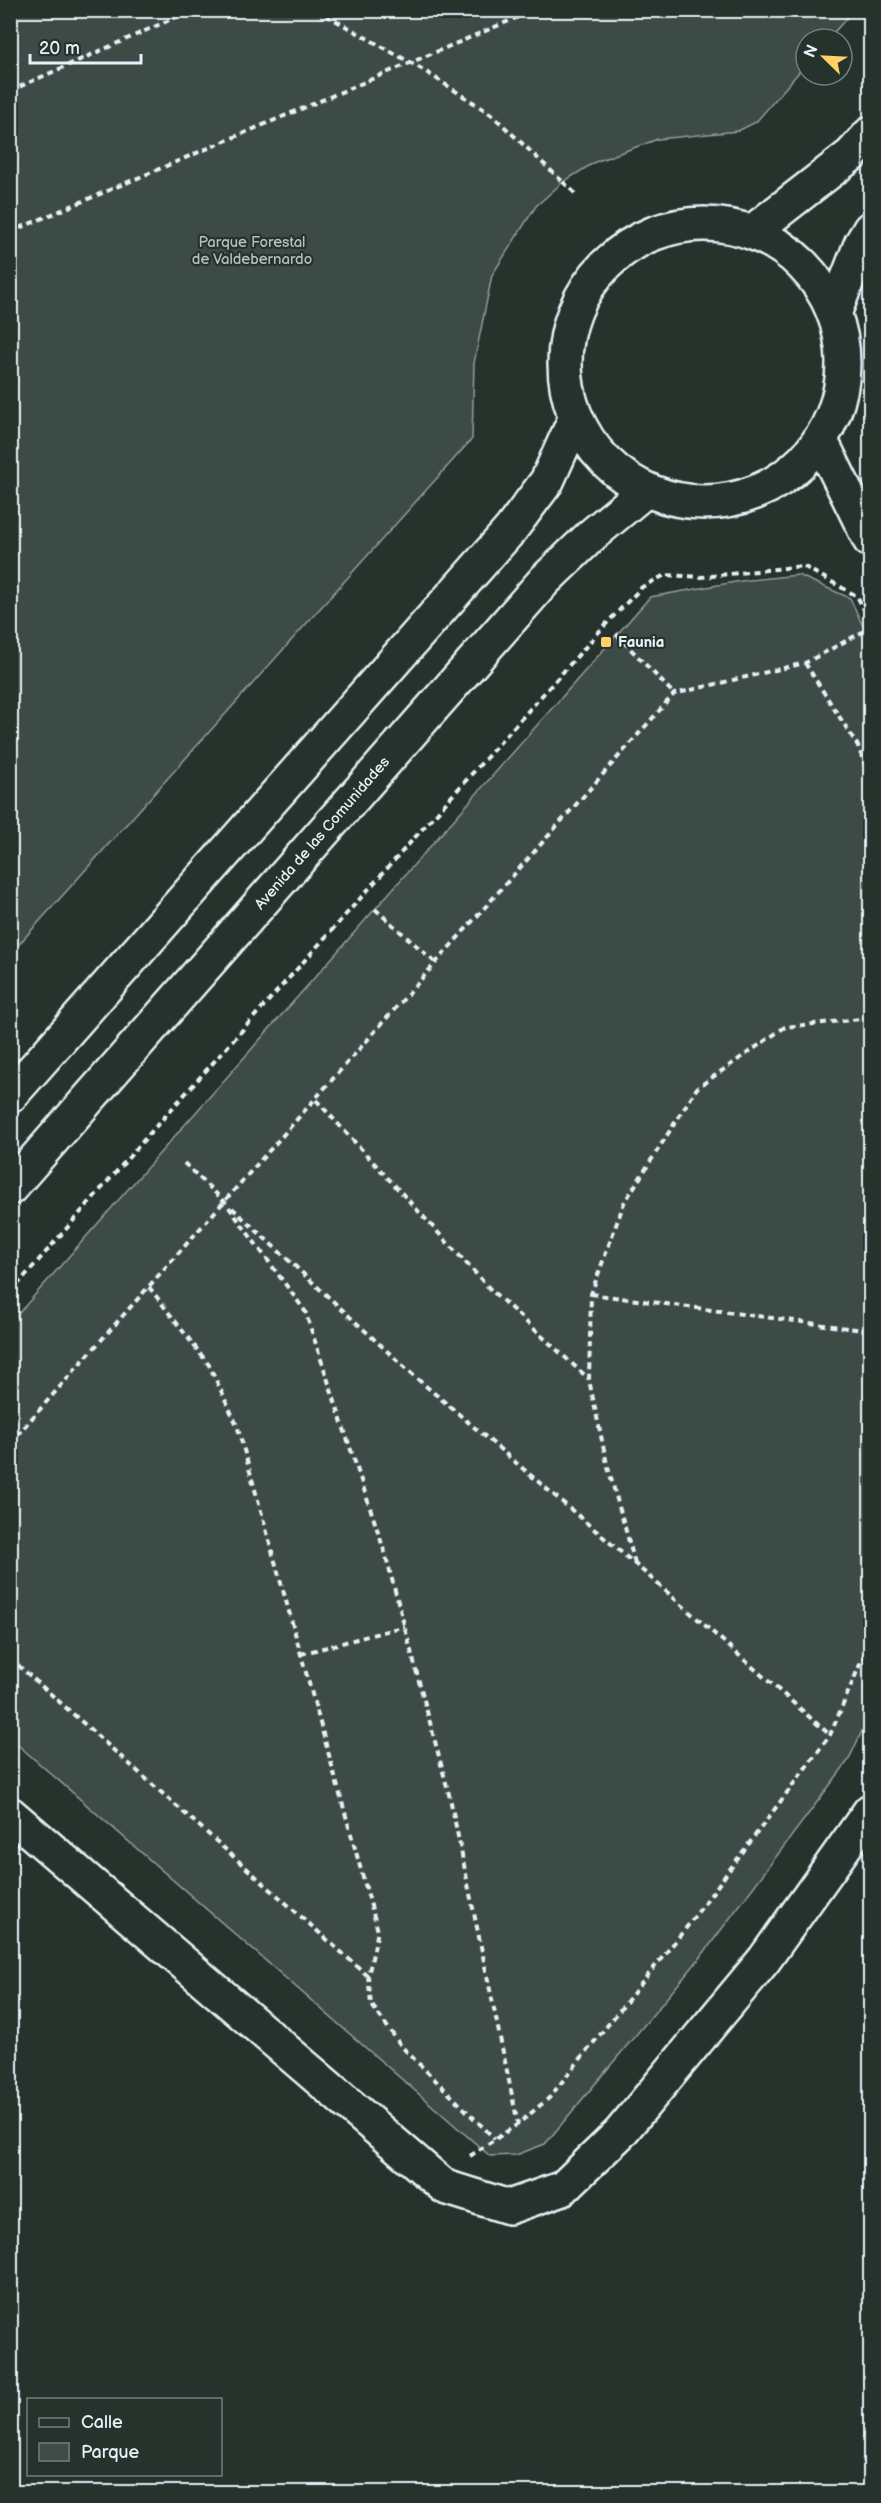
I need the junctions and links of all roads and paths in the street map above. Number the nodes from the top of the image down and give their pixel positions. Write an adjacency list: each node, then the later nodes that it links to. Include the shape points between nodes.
1 (18, 10): 5 (path)
2 (192, 10): 6 (path)
3 (317, 10): 8 (path, bridge, via 420,68 491,114)
4 (535, 10): 10 (path)
5 (10, 14)
6 (10, 91)
7 (870, 134): 11 (street, via 851,156)
8 (576, 194)
9 (870, 229): 12 (street)
10 (10, 232)
11 (752, 232): 12 (street, via 794,256 824,292); 13 (street, via 729,225 698,223 657,231 629,245 604,265 587,286 573,314 565,346 565,381)
12 (834, 314): 14 (street, via 840,335 842,378 838,399)
13 (575, 419): 15 (street, via 604,461); 26 (street, via 547,481 511,529)
14 (820, 439): 15 (street, via 786,475 742,497 694,502); 16 (street)
15 (646, 490): 29 (street, Avenida de las Comunidades, via 592,534 545,580)
16 (870, 540)
17 (870, 621): 32 (path, via 857,596 803,566 702,577 665,575 642,587)
18 (870, 628): 20 (path)
19 (616, 634): 21 (path)
20 (805, 663): 21 (path); 22 (path, via 858,746)
21 (674, 694): 24 (path)
22 (870, 780)
23 (375, 909): 24 (path)
24 (437, 964): 27 (path)
25 (870, 1018): 33 (path, via 785,1027 697,1088 624,1203)
26 (10, 1096)
27 (316, 1100): 30 (path); 35 (path, via 492,1290)
28 (184, 1163): 30 (path)
29 (10, 1188)
30 (225, 1202): 31 (path); 37 (path, via 414,1377); 38 (path, via 305,1311 385,1553)
31 (148, 1287): 36 (path); 40 (path, via 209,1365 237,1425)
32 (10, 1293)
33 (591, 1294): 34 (path); 35 (path)
34 (870, 1331)
35 (589, 1380): 37 (path)
36 (10, 1443)
37 (635, 1564): 42 (path)
38 (405, 1626): 40 (path); 46 (path, via 450,1798)
39 (870, 1641): 42 (path)
40 (301, 1654): 45 (path, via 378,1930)
41 (10, 1658): 45 (path)
42 (830, 1735): 46 (path, via 686,1928 549,2098)
43 (870, 1811): 44 (street, via 764,1960 620,2133 563,2188 509,2206 445,2187)
44 (10, 1814)
45 (369, 1976): 47 (path, via 371,2004 402,2047)
46 (518, 2124): 47 (path)
47 (495, 2139): 48 (path)
48 (468, 2158)

